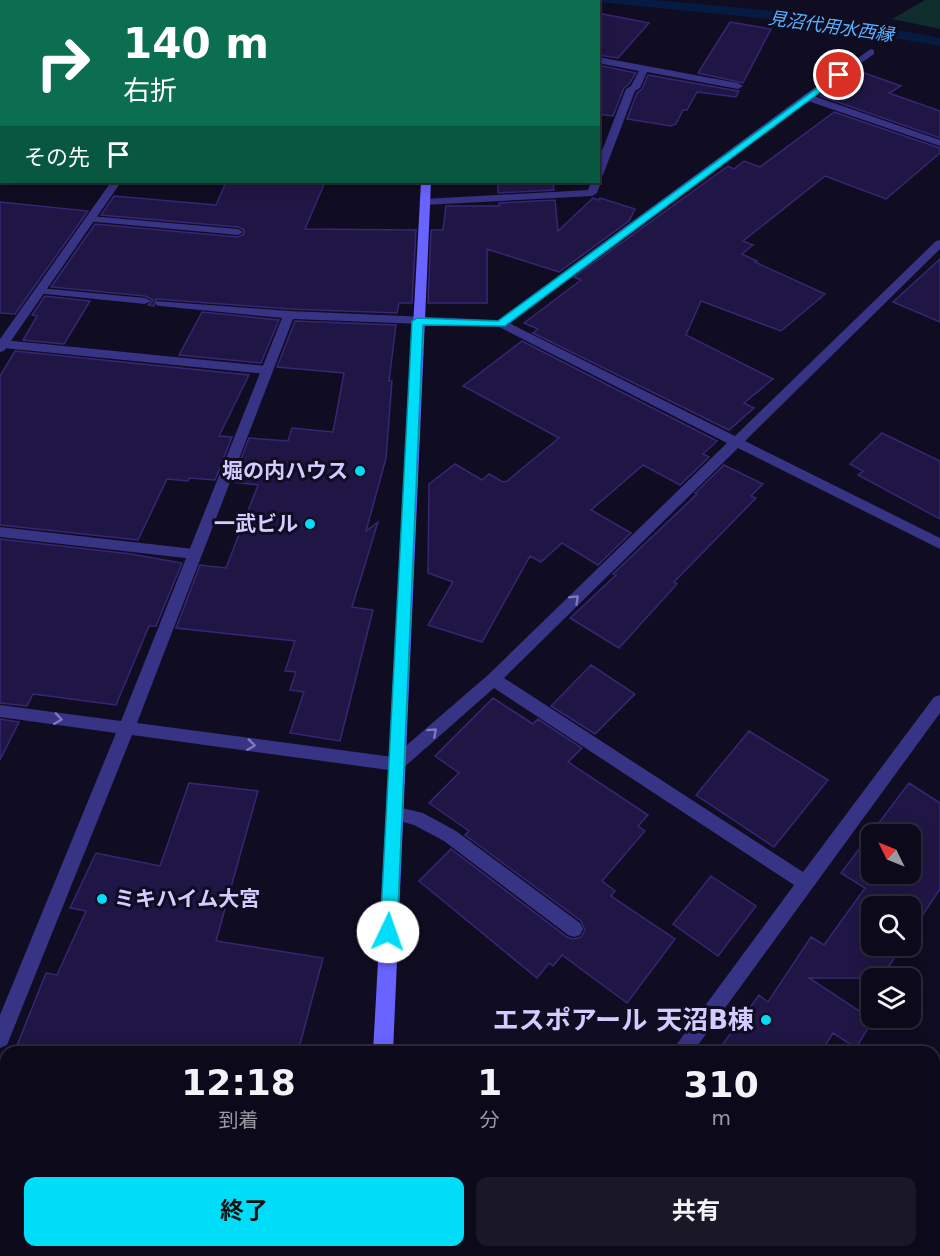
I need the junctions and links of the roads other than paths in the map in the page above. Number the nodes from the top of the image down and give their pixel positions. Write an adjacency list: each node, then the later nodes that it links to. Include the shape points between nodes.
1 (872, 52): 5 (street)
2 (600, 60): 3 (street)
3 (644, 69): 4 (street); 7 (street, via 632,89)
4 (738, 86)
5 (807, 97): 6 (street); 20 (street)
6 (940, 143)
7 (600, 170)
8 (115, 183): 12 (street)
9 (426, 183): 11 (main road)
10 (596, 183): 11 (street, via 592,193)
11 (424, 202): 19 (main road)
12 (90, 219): 13 (street); 15 (street)
13 (238, 232)
14 (940, 243): 23 (street)
15 (40, 291): 16 (street); 21 (street)
16 (145, 302)
17 (160, 303): 18 (street)
18 (288, 315): 19 (street); 22 (street)
19 (417, 321): 20 (street); 31 (main road)
20 (501, 324): 23 (street)
21 (1, 346): 22 (street)
22 (266, 370): 26 (street)
23 (736, 442): 25 (street); 27 (street, one-way to 23)
24 (0, 532): 26 (street)
25 (940, 544)
26 (194, 554): 30 (street)
27 (493, 679): 31 (street, one-way to 27); 33 (street)
28 (940, 701): 33 (street)
29 (0, 711): 30 (street, one-way to 30)
30 (124, 729): 31 (street, one-way to 31); 35 (street)
31 (396, 764): 32 (main road)
32 (394, 813): 34 (street, via 417,818 450,836); 36 (main road)
33 (804, 882): 37 (street)
34 (574, 929)
35 (0, 1038)
36 (383, 1046)
37 (685, 1046)

